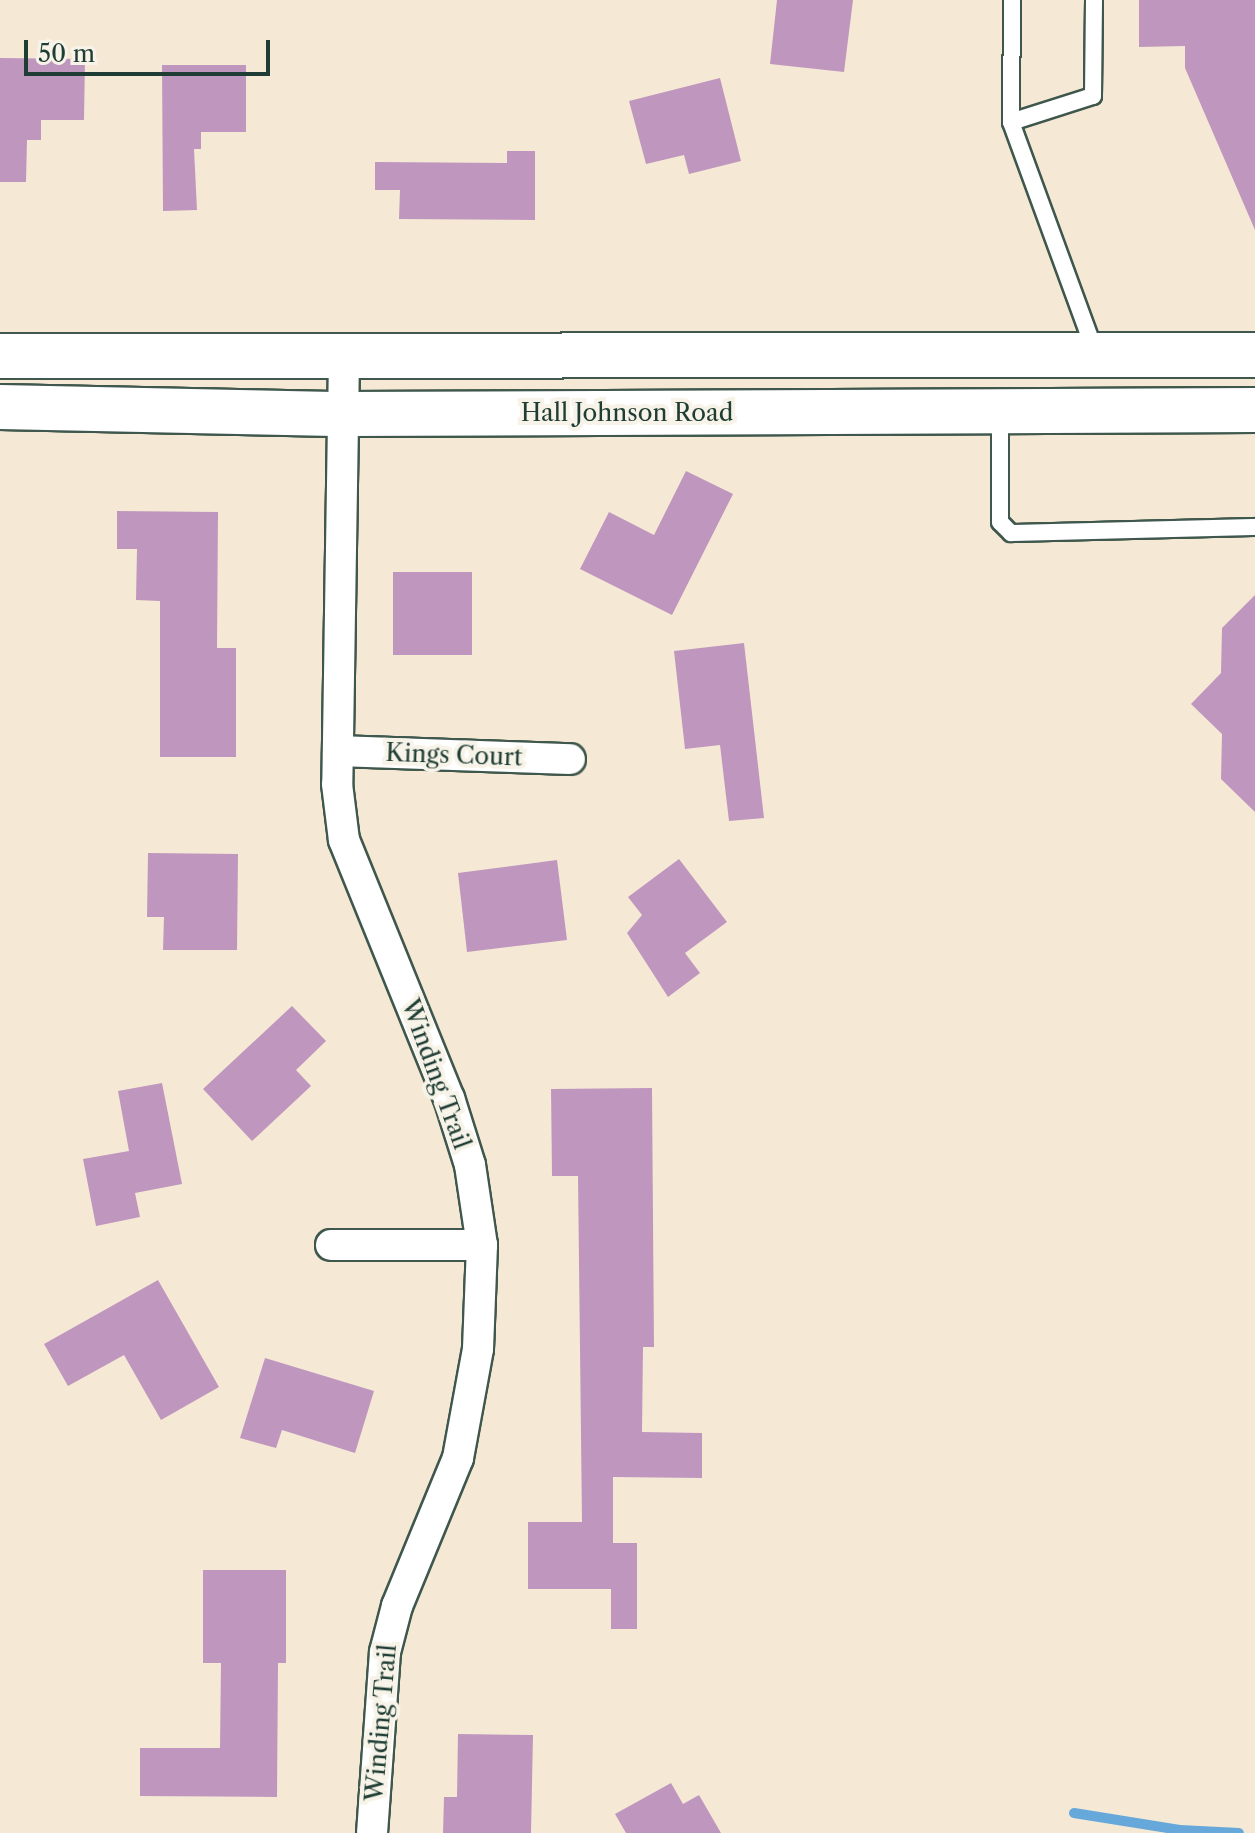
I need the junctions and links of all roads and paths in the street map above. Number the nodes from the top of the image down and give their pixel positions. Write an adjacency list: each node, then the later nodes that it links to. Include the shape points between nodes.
1 (1012, 0): 3 (lane)
2 (1094, 0): 3 (lane, via 1093,96)
3 (1011, 122): 4 (lane)
4 (1096, 355): 5 (main road); 7 (main road); 11 (main road)
5 (1255, 355)
6 (0, 356): 7 (main road)
7 (344, 358): 12 (street, Winding Trail)
8 (0, 407): 12 (main road, Hall Johnson Road)
9 (1255, 410): 11 (main road, Hall Johnson Road)
10 (1000, 411): 11 (main road, Hall Johnson Road); 12 (main road, Hall Johnson Road); 13 (lane, via 1000,522 1011,533)
11 (1096, 411)
12 (346, 414): 14 (street, Winding Trail)
13 (1255, 527)
14 (338, 751): 15 (street, Kings Court); 17 (street, Winding Trail, via 344,840 449,1098 470,1165)
15 (570, 759)
16 (331, 1245): 17 (street)
17 (482, 1245): 18 (street, Winding Trail, via 478,1349 458,1458 397,1606 385,1652)
18 (372, 1833)

